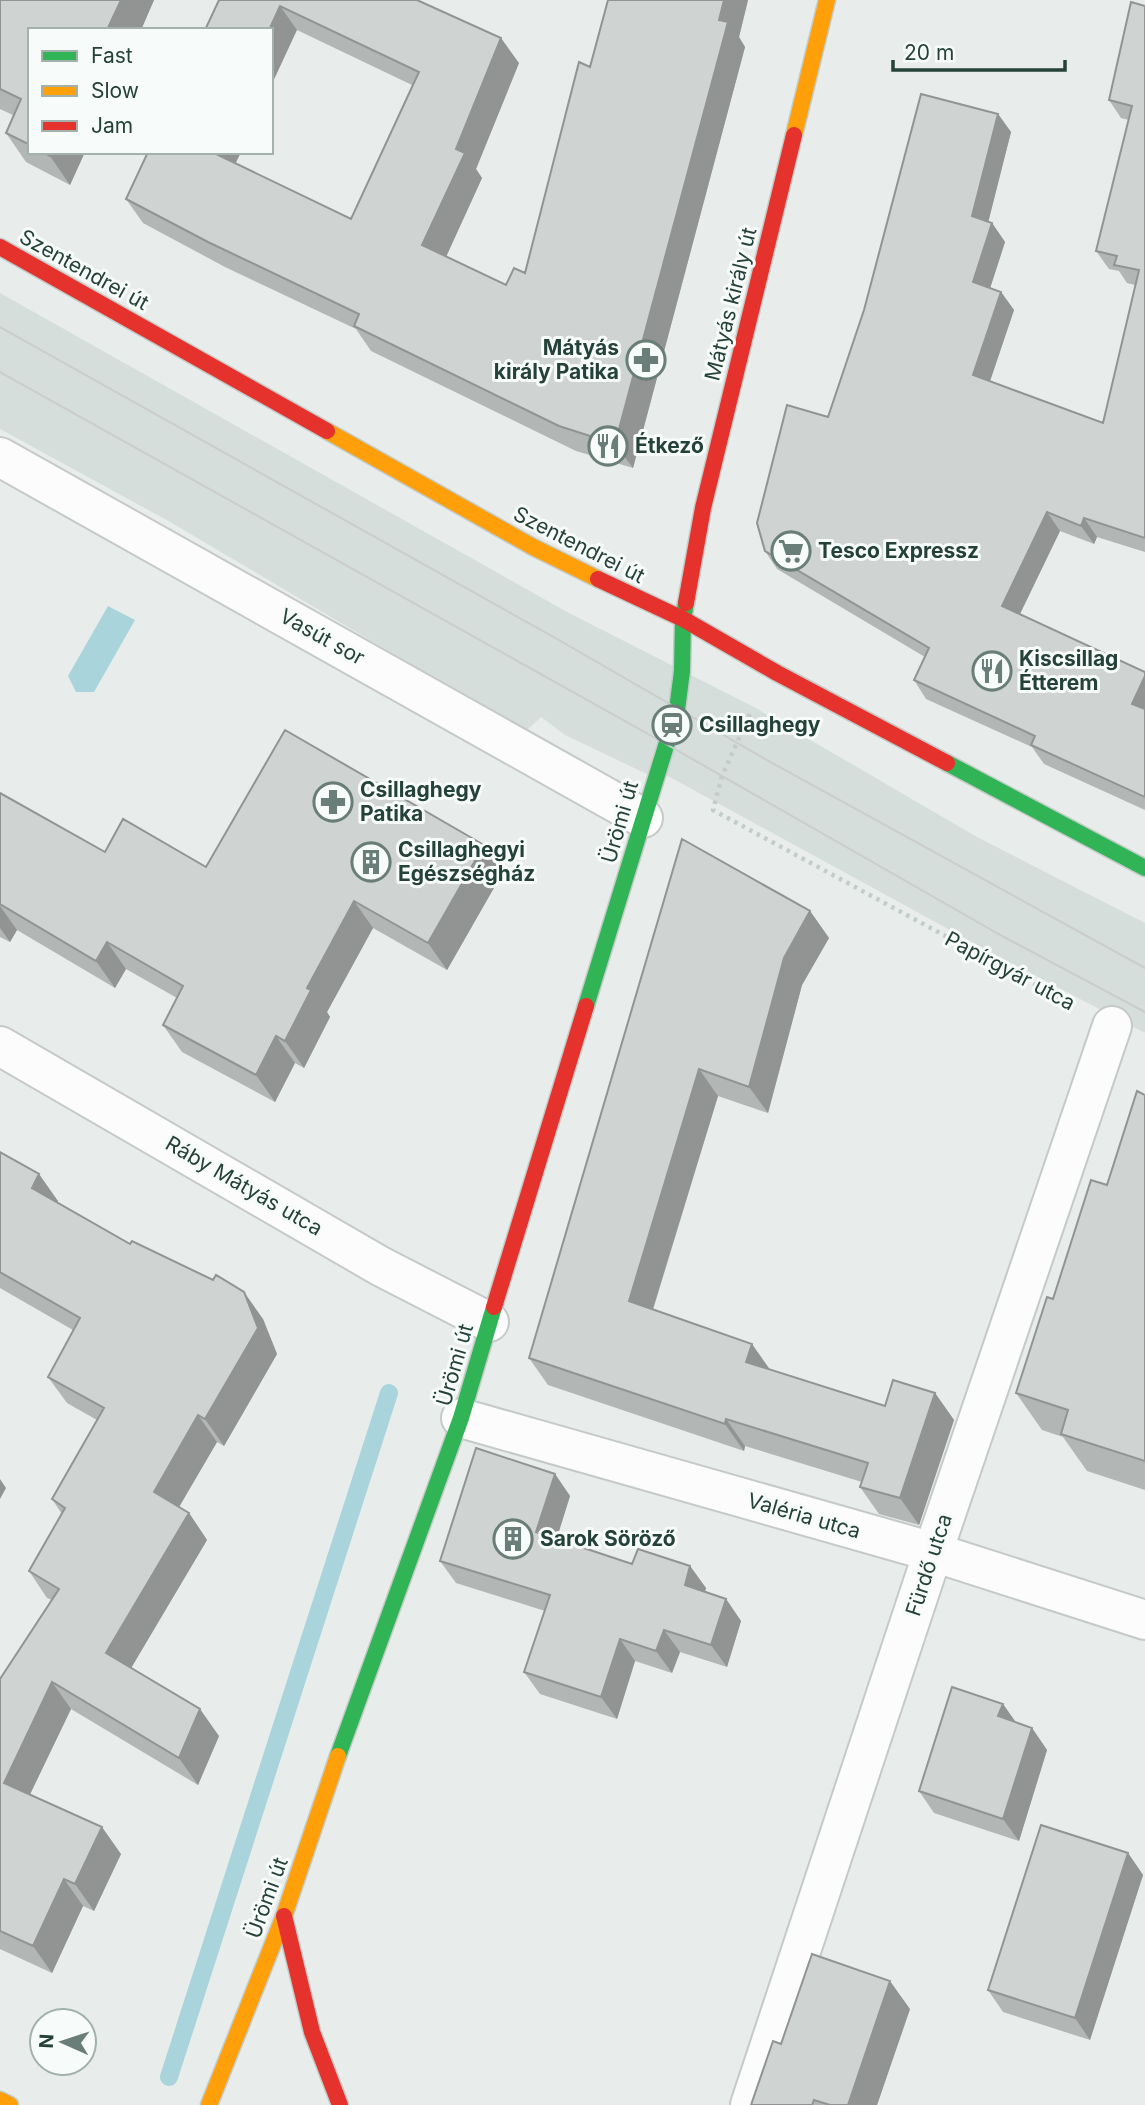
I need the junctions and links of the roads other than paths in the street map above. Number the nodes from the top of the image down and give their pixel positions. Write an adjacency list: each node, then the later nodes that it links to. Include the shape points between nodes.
1 (827, 0): 4 (street, Mátyás király út, via 703,508)
2 (0, 247): 4 (street, Szentendrei út, via 533,547)
3 (0, 457): 5 (street, Vasút sor)
4 (683, 619): 5 (street, Ürömi út, via 677,710); 6 (street, Szentendrei út)
5 (643, 818): 9 (street, Ürömi út)
6 (1145, 868)
7 (1112, 1026): 11 (street, Fürdő utca)
8 (0, 1046): 9 (street, Ráby Mátyás utca, via 380,1266)
9 (489, 1322): 10 (street, Ürömi út)
10 (461, 1418): 11 (street, Valéria utca); 13 (street, Ürömi út)
11 (933, 1552): 12 (street, Valéria utca); 18 (street, Fürdő utca)
12 (1145, 1620)
13 (284, 1916): 16 (street, Ürömi út); 17 (street, via 312,2032)
14 (0, 2100): 15 (street)
15 (10, 2105)
16 (209, 2105)
17 (340, 2105)
18 (750, 2105)

